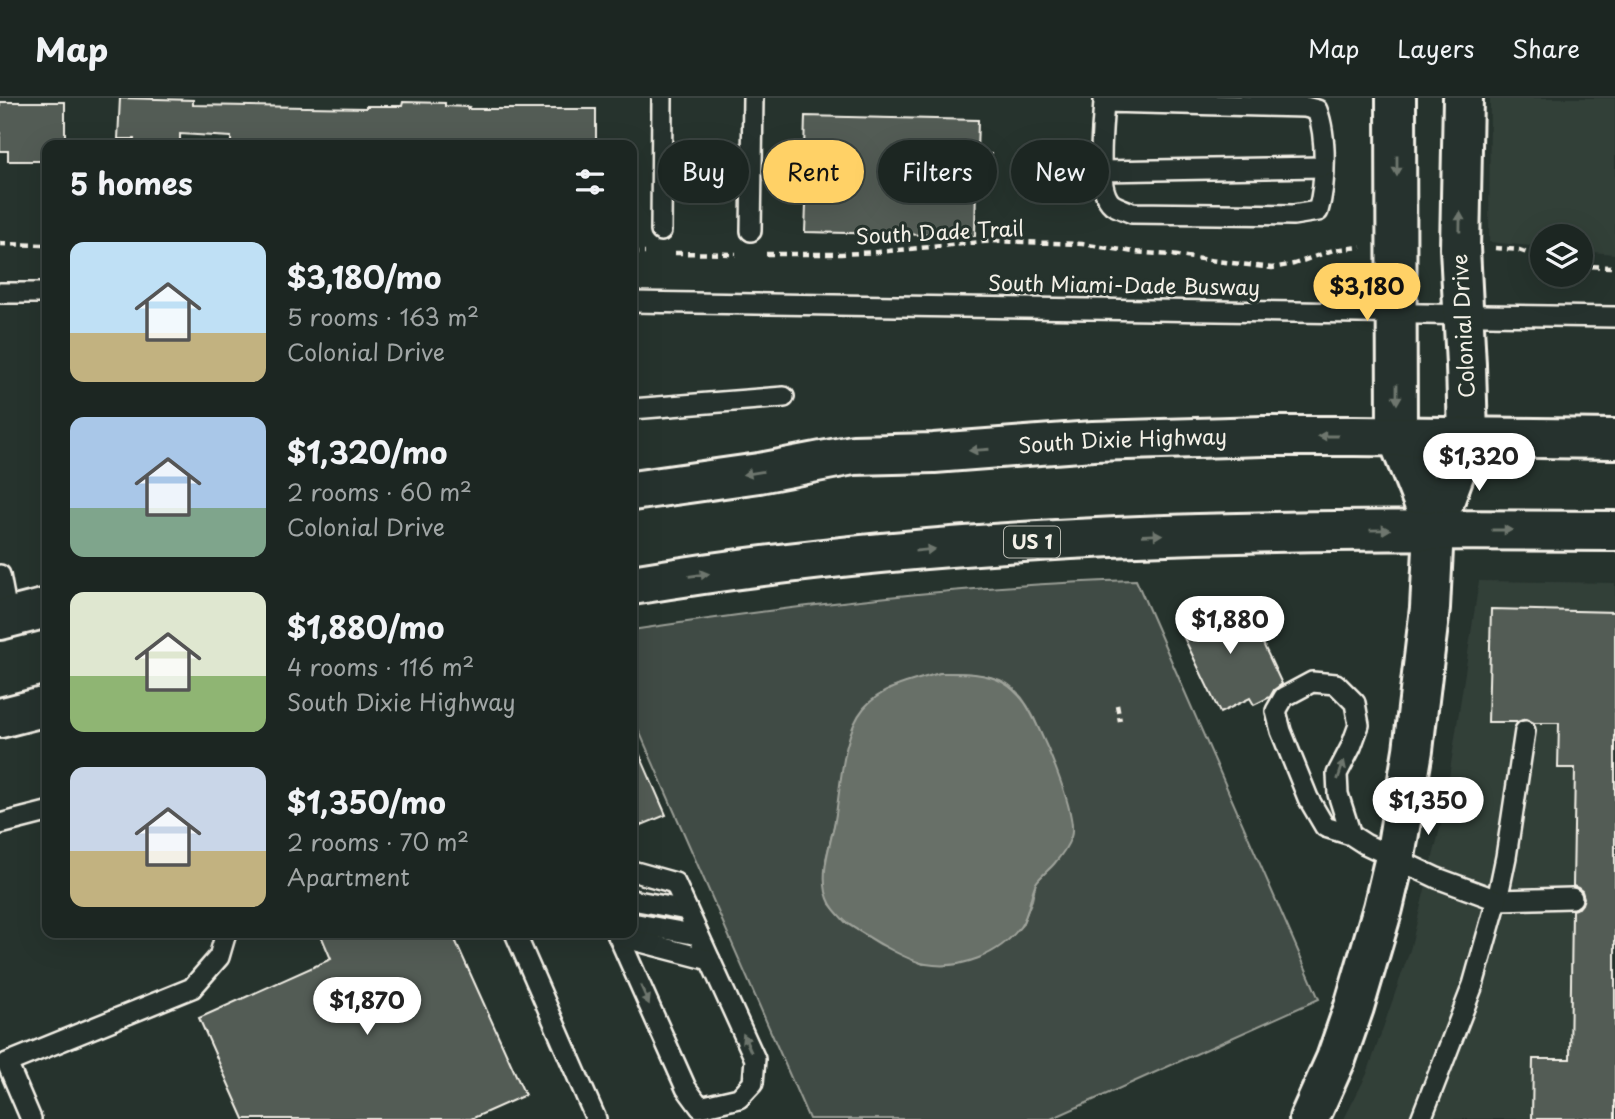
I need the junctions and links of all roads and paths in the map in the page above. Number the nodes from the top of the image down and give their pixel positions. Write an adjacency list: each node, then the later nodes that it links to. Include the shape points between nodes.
1 (662, 98): 10 (lane)
2 (753, 98): 11 (lane)
3 (1396, 98): 27 (main road, one-way to 27)
4 (1463, 98): 28 (main road, Colonial Drive, one-way to 4, via 1460,248)
5 (1104, 100): 6 (lane); 7 (lane, via 1317,110)
6 (1102, 140)
7 (1323, 167): 8 (lane); 9 (lane, via 1318,211 1293,215 1132,213)
8 (1109, 171)
9 (1109, 199)
10 (661, 231)
11 (751, 231)
12 (0, 244): 13 (path)
13 (42, 245)
14 (1371, 247): 20 (path, South Dade Trail, via 1334,250 1272,268 1082,244 993,241 866,253)
15 (1486, 248): 21 (path)
16 (637, 253): 17 (path)
17 (646, 253)
18 (673, 253): 19 (path)
19 (743, 254)
20 (757, 254)
21 (1530, 254)
22 (1593, 266): 23 (path)
23 (1615, 267)
24 (0, 293): 25 (lane)
25 (42, 293)
26 (637, 302): 27 (lane, South Miami-Dade Busway)
27 (1397, 314): 28 (lane, South Miami-Dade Busway); 32 (main road, one-way to 32)
28 (1464, 314): 29 (lane, South Miami-Dade Busway); 33 (main road, Colonial Drive)
29 (1615, 317)
30 (783, 397): 31 (lane)
31 (637, 409)
32 (1396, 436): 33 (main road, South Dixie Highway); 35 (main road, South Dixie Highway, one-way to 35, via 1093,441 853,454); 36 (main road)
33 (1468, 437): 34 (main road, South Dixie Highway); 36 (main road, Colonial Drive)
34 (1615, 439)
35 (637, 490)
36 (1434, 529): 37 (main road, US 1, one-way to 37); 39 (main road, US 1, one-way to 36, via 954,547 1269,530); 50 (main road, via 1430,608)
37 (1615, 531)
38 (0, 575): 41 (lane)
39 (637, 584)
40 (42, 610): 41 (main road)
41 (3, 626)
42 (1117, 705): 45 (path)
43 (42, 707): 44 (main road)
44 (0, 718)
45 (1121, 721)
46 (1525, 731): 53 (lane)
47 (42, 813): 48 (lane)
48 (0, 824)
49 (1351, 835): 49 (lane, one-way to 49, via 1337,774 1359,725 1355,703 1336,684 1312,682 1284,697 1276,711 1281,731 1308,799 1325,827); 50 (lane)
50 (1395, 857): 53 (lane); 66 (main road, via 1354,1007)
51 (637, 872): 55 (lane, via 674,883)
52 (1572, 898): 53 (lane)
53 (1497, 900): 67 (lane, via 1473,985)
54 (637, 902): 55 (lane)
55 (687, 910): 58 (lane)
56 (637, 931): 58 (lane)
57 (637, 935): 62 (lane)
58 (698, 935): 62 (lane)
59 (225, 938): 63 (lane, via 219,957 192,988)
60 (517, 938): 65 (lane)
61 (625, 938): 62 (lane, one-way to 62, via 686,1088 700,1107 739,1098 753,1083 755,1059)
62 (710, 960)
63 (3, 1055): 64 (lane)
64 (31, 1119)
65 (596, 1119)
66 (1309, 1119)
67 (1421, 1119)

